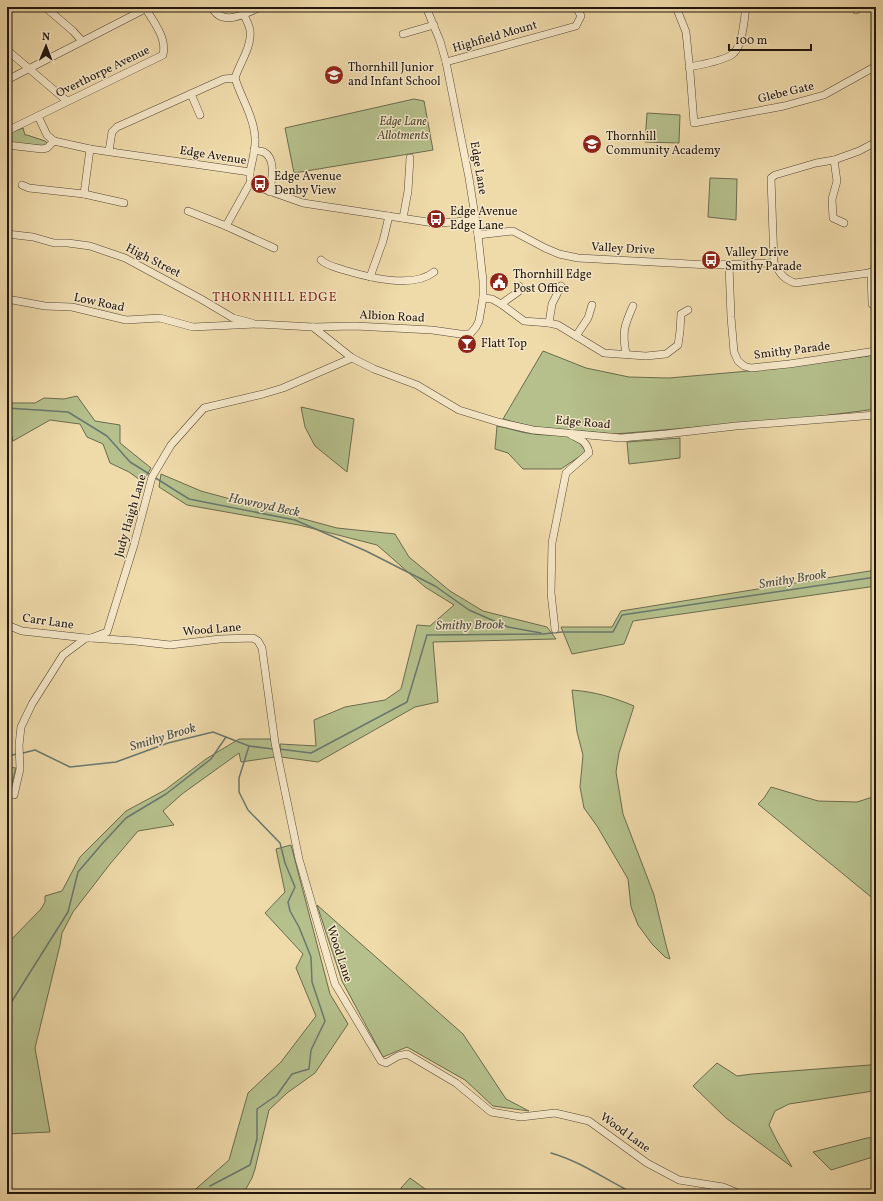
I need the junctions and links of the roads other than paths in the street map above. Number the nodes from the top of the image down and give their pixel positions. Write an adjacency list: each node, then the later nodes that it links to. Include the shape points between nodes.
1 (45, 7): 12 (street)
2 (212, 7): 9 (street, via 220,16 228,18)
3 (260, 7): 9 (street)
4 (426, 7): 10 (street, Edge Lane)
5 (676, 7): 16 (street, via 686,32)
6 (746, 7): 16 (street, via 736,52 728,57)
7 (148, 8): 12 (street); 21 (street, Overthorpe Avenue, via 165,46 163,55)
8 (576, 8): 14 (street, Highfield Mount, via 581,16 576,26)
9 (244, 15): 18 (street, via 250,29 249,42)
10 (434, 25): 11 (street); 14 (street, Edge Lane)
11 (403, 34)
12 (82, 41): 17 (street)
13 (7, 50): 17 (street)
14 (446, 62): 42 (street, Edge Lane)
15 (876, 66): 16 (street, Glebe Gate, via 824,95 784,106 694,123)
16 (690, 67)
17 (30, 69): 19 (street); 21 (street)
18 (236, 78): 20 (street, via 224,79); 29 (street, via 252,119)
19 (7, 80)
20 (191, 94): 22 (street); 30 (street, via 117,127 112,132)
21 (67, 101): 23 (street, Overthorpe Avenue)
22 (200, 115)
23 (38, 116): 24 (street, Overthorpe Avenue); 25 (street, via 47,135)
24 (7, 131)
25 (54, 141): 27 (street, via 42,149); 28 (street, Edge Avenue)
26 (876, 142): 32 (street)
27 (7, 145)
28 (90, 149): 30 (street, Edge Avenue); 37 (street)
29 (254, 150): 33 (street); 36 (street, via 264,152 272,165)
30 (109, 151): 33 (street, Edge Avenue)
31 (410, 158): 41 (street)
32 (834, 160): 43 (street, via 837,181 832,199 834,218); 49 (street, via 816,163 771,178)
33 (250, 172): 34 (street, Edge Avenue)
34 (251, 181): 36 (street, Edge Avenue, via 255,186); 44 (street)
35 (22, 185): 37 (street)
36 (270, 192): 40 (street, Edge Avenue, via 303,203)
37 (84, 194): 38 (street)
38 (124, 203)
39 (188, 211): 44 (street)
40 (389, 216): 41 (street, Edge Avenue); 53 (street)
41 (403, 218): 42 (street, Edge Avenue, via 434,223)
42 (475, 218): 46 (street, Edge Lane)
43 (844, 223)
44 (226, 226): 47 (street)
45 (7, 234): 66 (street, High Street, via 34,237 54,243 90,246 125,258 233,318)
46 (478, 235): 50 (street, Valley Drive, via 513,231 559,254 578,258); 56 (street, Edge Lane)
47 (274, 248)
48 (321, 260): 53 (street, via 325,264)
49 (774, 263): 50 (street, Valley Drive); 52 (street, via 781,275 795,283)
50 (729, 264): 70 (street, Smithy Parade, via 734,352 744,366 751,368 789,364)
51 (434, 272): 53 (street, via 424,278 400,281)
52 (873, 272): 59 (street)
53 (370, 277)
54 (519, 286): 58 (street, via 518,292)
55 (561, 286): 65 (street, via 552,304)
56 (483, 298): 58 (street); 68 (street, Edge Lane, via 476,328)
57 (7, 299): 66 (street, Low Road, via 72,308 126,320 160,318 193,327)
58 (501, 304): 65 (street, via 524,321)
59 (872, 304)
60 (592, 305): 69 (street, via 588,318)
61 (633, 306): 71 (street, via 624,326)
62 (674, 310): 64 (street)
63 (688, 310): 64 (street)
64 (681, 314): 71 (street, via 678,345 666,354)
65 (549, 323): 69 (street, via 558,325)
66 (258, 324): 67 (street, Albion Road)
67 (314, 327): 68 (street, Albion Road, via 355,326); 72 (street, Edge Road)
68 (470, 334)
69 (576, 336): 71 (street, via 604,353)
70 (876, 352)
71 (626, 354)
72 (352, 358): 74 (street, Edge Road, via 417,385 459,410 533,430); 77 (street, Judy Haigh Lane, via 283,388 204,408 171,445 152,477)
73 (876, 416): 74 (street, Edge Road, via 736,426 621,438)
74 (568, 433): 76 (street, via 583,441 588,446 589,453 566,473 552,543 551,593)
75 (7, 625): 78 (street, Carr Lane, via 22,631)
76 (555, 629)
77 (108, 636): 78 (street); 80 (street, Wood Lane, via 170,645 220,639 253,638 258,641 262,648 275,742 303,873 336,984 380,1061 386,1063 407,1054 456,1082 491,1112 521,1117 555,1113 589,1121 647,1163 679,1180 723,1187)
78 (88, 638): 79 (street, via 63,655 20,727 20,769)
79 (14, 795)
80 (740, 1194)

